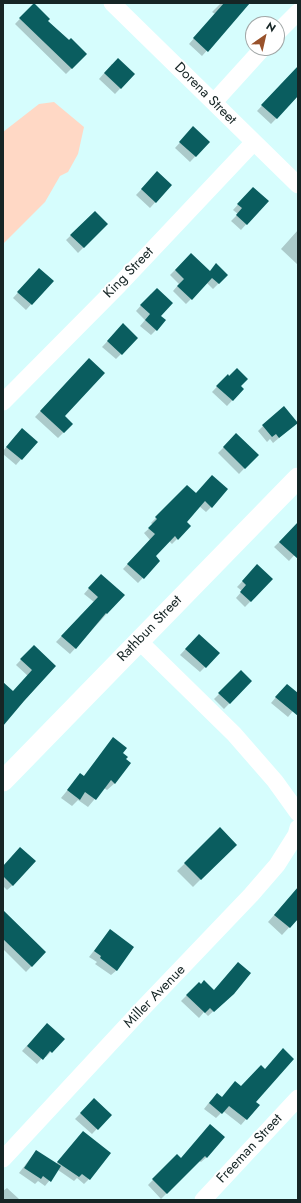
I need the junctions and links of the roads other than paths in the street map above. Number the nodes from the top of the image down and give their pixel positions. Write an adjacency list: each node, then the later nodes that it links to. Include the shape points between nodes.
1 (112, 3): 5 (street, Dorena Street)
2 (298, 12): 3 (street)
3 (285, 25)
4 (256, 56): 5 (street)
5 (214, 102): 6 (street, Dorena Street)
6 (254, 143): 7 (street, Dorena Street); 8 (street, King Street)
7 (298, 185)
8 (3, 402)
9 (298, 478): 10 (street, Rathbun Street)
10 (139, 641): 11 (street, Rathbun Street); 12 (street, via 234,734 275,781)
11 (3, 781)
12 (298, 813)
13 (298, 828): 15 (street, Miller Avenue, via 277,865 251,895)
14 (298, 1098): 16 (street, Freeman Street)
15 (3, 1159)
16 (203, 1200)

